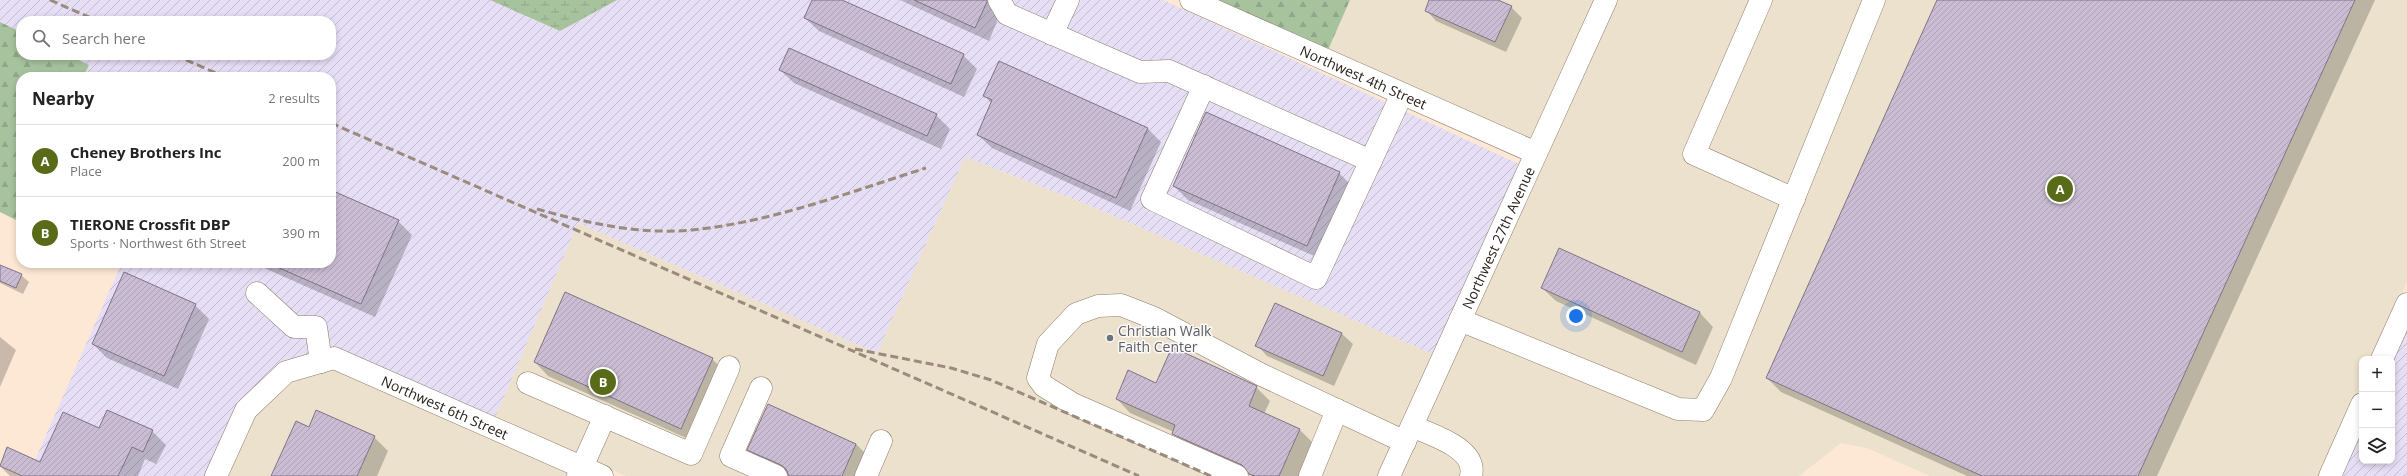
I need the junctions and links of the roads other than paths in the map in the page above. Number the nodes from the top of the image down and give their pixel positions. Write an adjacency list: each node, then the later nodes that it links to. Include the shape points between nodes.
1 (999, 0): 7 (street, via 1006,14)
2 (1068, 0): 7 (street)
3 (1191, 0): 9 (street, Northwest 4th Street)
4 (1606, 0): 10 (street, Northwest 27th Avenue)
5 (1762, 0): 12 (street, via 1694,154)
6 (1874, 0): 12 (street)
7 (1052, 34): 8 (street, via 1140,72 1169,70)
8 (1204, 86): 11 (street); 11 (street, via 1152,199 1294,269 1316,278)
9 (1402, 94): 10 (street, Northwest 4th Street); 11 (street)
10 (1536, 153): 15 (street, Northwest 27th Avenue)
11 (1371, 161)
12 (1794, 200): 15 (street, via 1721,378 1703,410 1678,409)
13 (257, 294): 17 (street, via 294,327 316,327)
14 (2407, 304): 16 (street)
15 (1460, 320): 24 (street, Northwest 27th Avenue)
16 (2383, 356)
17 (321, 362): 26 (street, Northwest 6th Street, via 334,358); 27 (street, Northwest 6th Street, via 286,372 246,410)
18 (728, 368): 23 (street, via 691,454)
19 (528, 383): 23 (street)
20 (761, 388): 29 (street, via 730,456)
21 (1337, 410): 24 (street); 31 (street, via 1262,375 1154,318 1121,305 1098,306 1076,314 1048,344 1038,378 1044,386 1073,404); 32 (street)
22 (2359, 411): 35 (street)
23 (604, 416): 26 (street)
24 (1408, 434): 33 (street, Northwest 27th Avenue); 34 (street, via 1460,448 1471,461)
25 (881, 440): 30 (street)
26 (580, 471): 28 (street, Northwest 6th Street)
27 (216, 476)
28 (602, 476)
29 (776, 476)
30 (866, 476)
31 (1237, 476)
32 (1310, 476)
33 (1390, 476)
34 (1471, 476)
35 (2330, 476)

